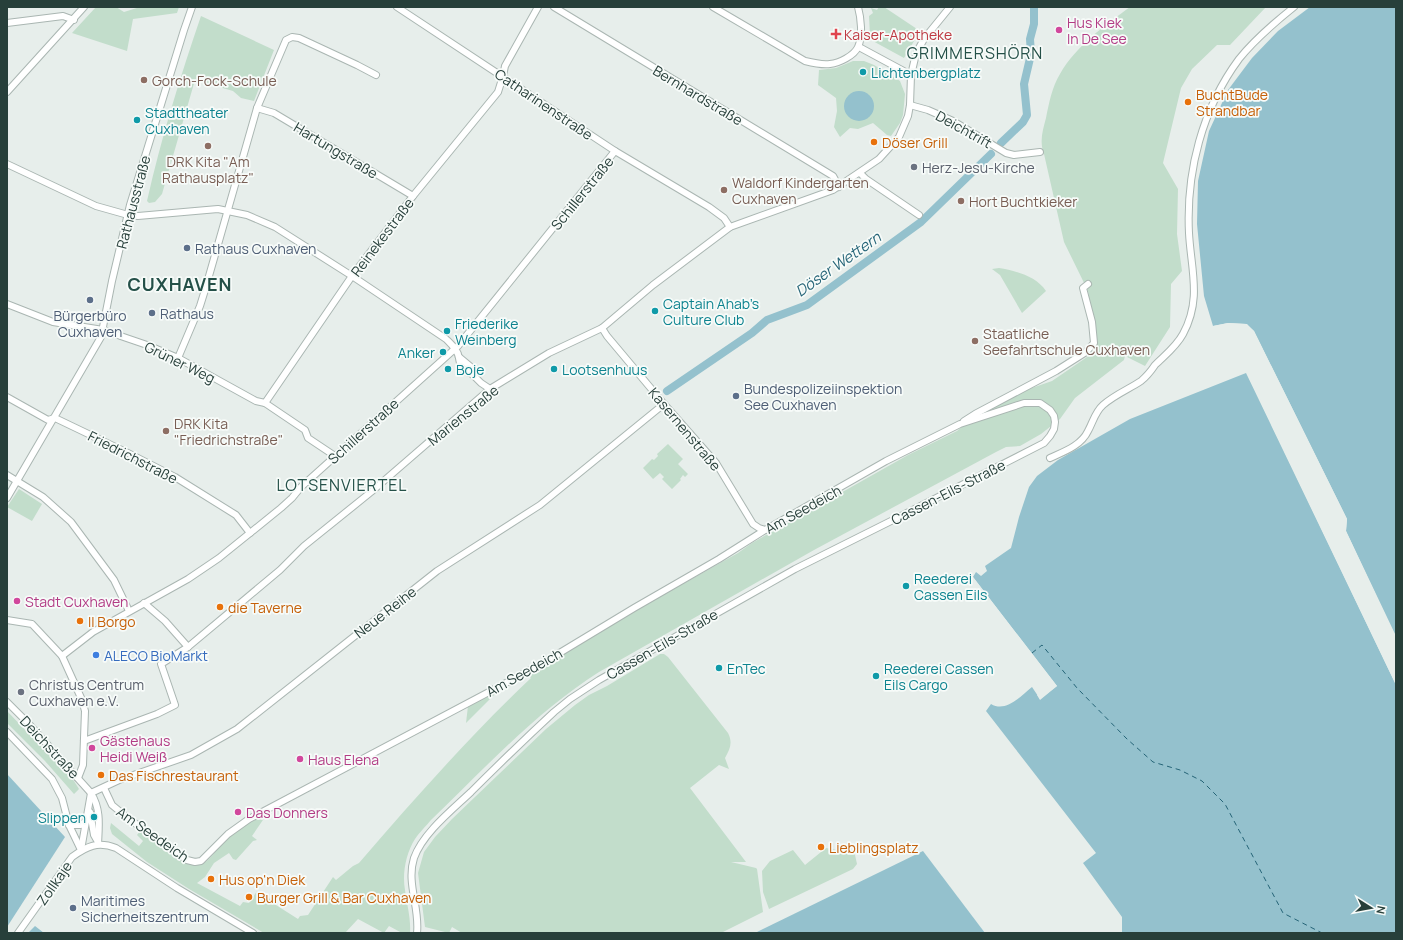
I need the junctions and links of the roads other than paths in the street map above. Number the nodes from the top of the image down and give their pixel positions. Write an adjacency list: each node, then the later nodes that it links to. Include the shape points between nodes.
1 (84, 7): 10 (street)
2 (192, 7): 26 (street, Rathausstraße)
3 (397, 7): 14 (street, Catharinenstraße)
4 (538, 7): 14 (street, Reinekestraße, via 505,66)
5 (554, 7): 23 (street, Bernhardstraße, via 833,176)
6 (713, 7): 12 (street, via 805,61 819,64 839,62 854,53)
7 (858, 7): 12 (street, via 861,21)
8 (950, 7): 15 (street, Marienstraße, via 924,39 915,58)
9 (1294, 7): 44 (street, via 1253,43 1239,60 1215,101 1202,134 1192,170 1189,201 1195,300 1183,334 1146,377 1103,404 1088,432 1080,441 1070,449)
10 (74, 20): 11 (street, via 63,16); 16 (street)
11 (7, 23)
12 (858, 47): 15 (street)
13 (376, 74): 18 (street, via 292,37 286,40 281,50)
14 (503, 76): 19 (street, Catharinenstraße); 24 (street, Reinekestraße, via 498,92)
15 (911, 76): 17 (street, Marienstraße)
16 (7, 92)
17 (910, 105): 20 (street, Deichtrift, via 953,121 1006,153 1014,155); 22 (street, Marienstraße, via 899,137 879,159)
18 (257, 108): 24 (street, Hartungstraße, via 274,113); 25 (street)
19 (615, 151): 28 (street, Catharinenstraße, via 709,207 724,218); 34 (street, Schillerstraße)
20 (1040, 152)
21 (7, 164): 26 (street, via 96,206)
22 (860, 173): 23 (street, Marienstraße); 27 (street)
23 (839, 187): 28 (street, Marienstraße)
24 (413, 196): 29 (street, Reinekestraße)
25 (228, 210): 26 (street, via 138,216); 29 (street, via 247,214 274,227); 35 (street, via 200,306)
26 (128, 214): 33 (street, Rathausstraße)
27 (919, 215)
28 (730, 227): 32 (street, Marienstraße)
29 (352, 276): 34 (street, via 446,339); 38 (street, Reinekestraße)
30 (1088, 284): 41 (street, Am Seedeich, via 1083,288 1092,322 1094,343 1086,352)
31 (7, 304): 33 (street, Grüner Weg, via 52,322)
32 (602, 328): 36 (street, Marienstraße, via 548,352); 39 (street, Kasernenstraße)
33 (102, 330): 35 (street, Grüner Weg); 40 (street, Rathausstraße, via 102,336)
34 (455, 349): 36 (street, via 459,365 465,372 472,374); 43 (street, Schillerstraße)
35 (178, 358): 38 (street, Grüner Weg, via 256,401)
36 (490, 389): 53 (street, Marienstraße)
37 (7, 397): 40 (street, Friedrichstraße, via 48,420)
38 (265, 403): 43 (street, Grüner Weg, via 305,430 308,438)
39 (664, 404): 48 (street, Kasernenstraße, via 716,463 753,524); 59 (street, Neue Reihe, via 540,505 438,571 237,730 190,755 119,780)
40 (55, 418): 46 (street, Rathausstraße); 49 (street, Friedrichstraße, via 128,452 181,481 236,515)
41 (960, 424): 42 (street, Am Seedeich, via 1024,403 1040,403 1054,416 1054,429 1044,443); 48 (street, Am Seedeich, via 886,462)
42 (1022, 454): 68 (street, Cassen-Eils-Straße, via 795,569 570,699 428,834 414,858 412,871 411,882 418,920)
43 (335, 456): 49 (street, Schillerstraße, via 281,508)
44 (1050, 458)
45 (7, 475): 46 (street)
46 (18, 481): 47 (street, Rathausstraße); 51 (street, via 44,497 71,522 114,580)
47 (7, 498)
48 (766, 530): 59 (street, Am Seedeich, via 538,666 249,819 228,834 201,861 187,860 129,819 112,805)
49 (250, 533): 50 (street, Schillerstraße, via 188,579)
50 (144, 602): 51 (street, Schillerstraße); 53 (street)
51 (129, 611): 54 (street, Schillerstraße, via 94,632)
52 (7, 620): 54 (street, via 32,624)
53 (188, 647): 57 (street, Marienstraße, via 160,664 175,705)
54 (62, 656): 57 (street, via 85,711)
55 (7, 702): 58 (street, Deichstraße)
56 (7, 732): 63 (street, via 52,779 62,798)
57 (84, 741): 58 (street, via 83,765)
58 (78, 778): 60 (street, Deichstraße)
59 (104, 788): 60 (street, Neue Reihe)
60 (91, 793): 61 (street); 64 (street, Deichstraße, via 99,817)
61 (89, 809): 62 (street); 64 (street)
62 (86, 821): 63 (street); 65 (street)
63 (69, 825): 65 (street)
64 (98, 844): 65 (street, Zollkaje); 67 (street, via 116,848)
65 (81, 850): 66 (street, Zollkaje, via 72,857)
66 (18, 933)
67 (253, 933)
68 (417, 933)

